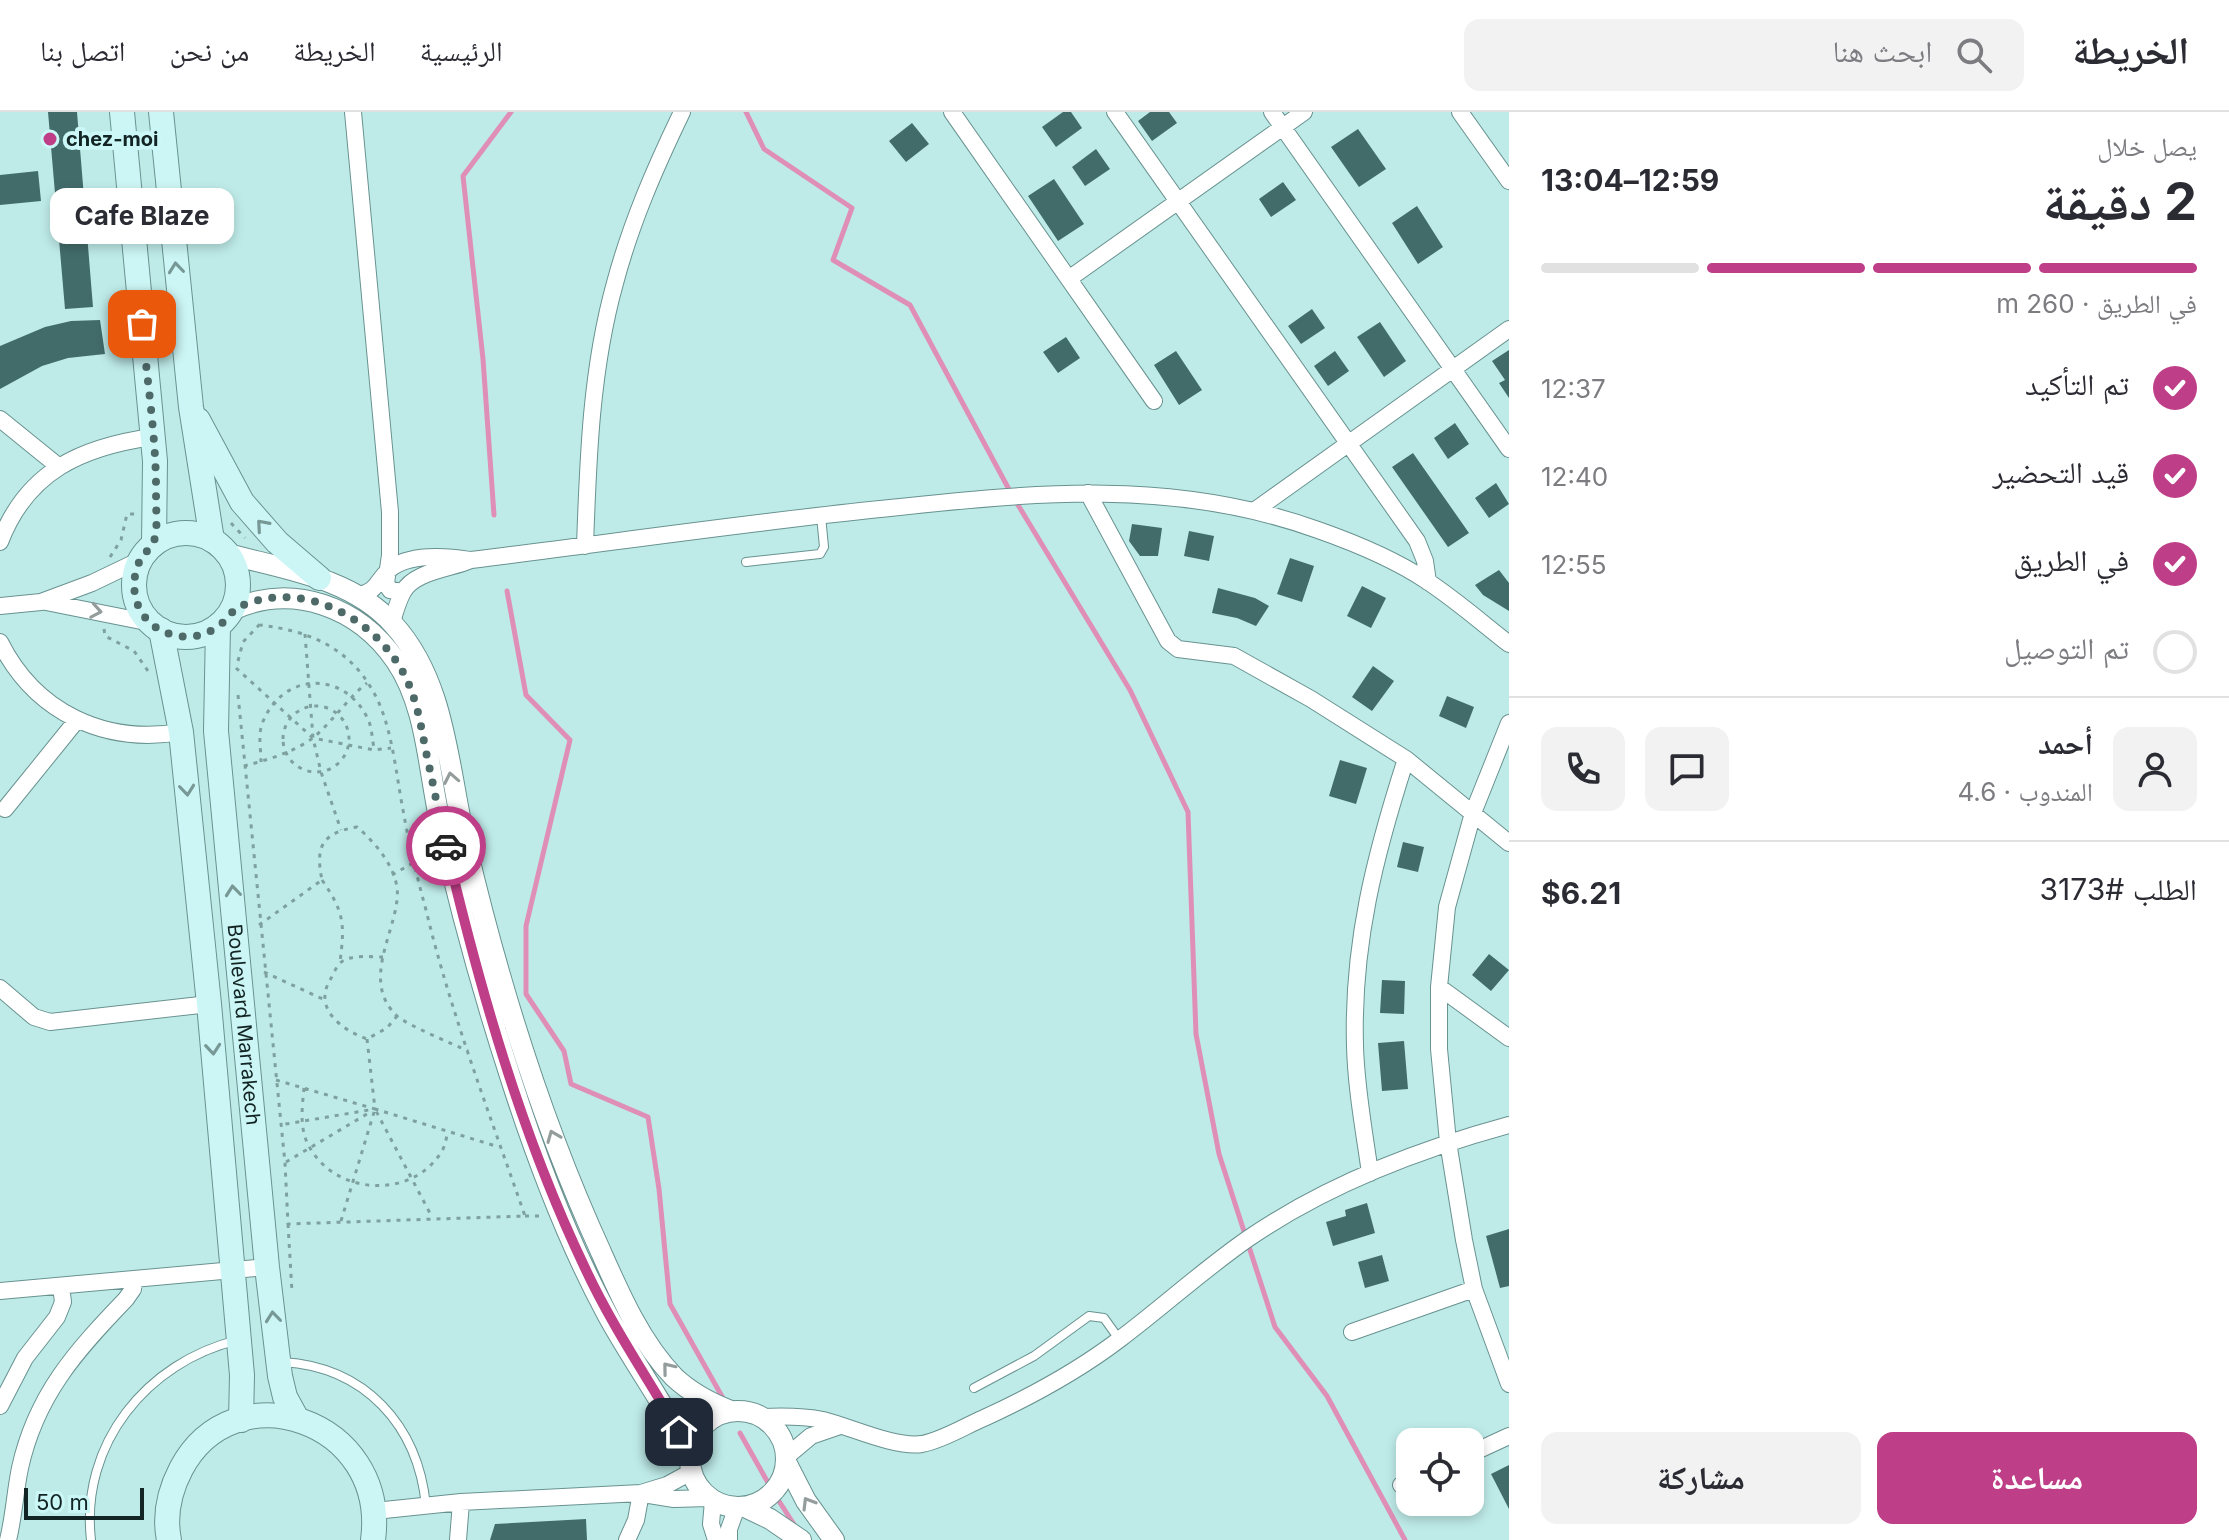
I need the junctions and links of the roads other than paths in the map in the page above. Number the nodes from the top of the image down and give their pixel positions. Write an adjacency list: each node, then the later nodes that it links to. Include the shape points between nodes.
1 (122, 112): 19 (main road, Boulevard Marrakech)
2 (161, 112): 17 (main road, Boulevard Marrakech, one-way to 2)
3 (353, 112): 25 (street)
4 (682, 112): 28 (street, via 640,204 604,328)
5 (952, 112): 13 (street)
6 (1115, 112): 12 (street)
7 (1272, 112): 10 (street)
8 (1304, 112): 10 (street)
9 (1460, 112): 11 (street)
10 (1282, 127): 12 (street); 15 (street)
11 (1509, 181)
12 (1178, 202): 13 (street); 20 (street)
13 (1070, 278): 16 (street)
14 (1509, 329): 15 (street)
15 (1452, 371): 20 (street); 21 (street)
16 (1154, 401)
17 (191, 407): 29 (main road, Boulevard Marrakech, via 205,506); 35 (main road, one-way to 17, via 242,502)
18 (0, 419): 22 (street)
19 (152, 437): 22 (street, via 105,446); 30 (main road, Boulevard Marrakech, via 156,514)
20 (1347, 443): 24 (street); 36 (street, via 1417,541)
21 (1509, 449)
22 (58, 466): 27 (street, via 26,497)
23 (1088, 493): 24 (street, via 1170,496); 26 (street, via 1012,495); 49 (street, via 1168,641 1178,649 1234,656)
24 (1254, 511): 36 (street, via 1344,539)
25 (390, 512): 32 (street); 34 (street)
26 (820, 515): 28 (street); 33 (lane, via 820,554)
27 (0, 542)
28 (585, 546): 31 (street)
29 (220, 547): 30 (main road, via 200,535 176,534); 35 (street); 41 (main road, Boulevard Marrakech, via 238,576)
30 (147, 552): 39 (street, via 96,581); 43 (main road, Boulevard Marrakech, via 134,586 142,613)
31 (471, 560): 32 (street); 37 (street, via 428,573)
32 (405, 561): 34 (street); 37 (street)
33 (746, 562)
34 (387, 572): 37 (street, via 387,587); 38 (street, via 378,587)
35 (319, 578): 38 (street)
36 (1428, 582): 45 (street)
37 (405, 589): 42 (street)
38 (356, 596): 42 (street)
39 (41, 602): 40 (street); 43 (street, one-way to 43)
40 (0, 606)
41 (235, 612): 43 (main road, via 208,633 184,637); 60 (main road, Boulevard Marrakech, one-way to 41, via 216,731); 81 (street, via 281,597 334,608 374,635 404,675 420,722 473,955 528,1132 600,1300)
42 (392, 622): 73 (street, one-way to 42, via 694,1393 665,1366 625,1302 592,1234 514,1030 471,870 432,690)
43 (156, 627): 48 (main road, Boulevard Marrakech)
44 (0, 642): 46 (street, via 32,689)
45 (1509, 644)
46 (77, 720): 48 (street, via 128,735); 50 (street)
47 (1509, 723): 51 (street)
48 (181, 732): 55 (main road, Boulevard Marrakech, one-way to 55)
49 (1406, 759): 51 (street); 59 (street, via 1379,842 1356,976 1357,1081)
50 (5, 809)
51 (1473, 813): 52 (street); 53 (street, via 1447,907)
52 (1509, 843)
53 (1439, 987): 56 (street); 58 (street)
54 (0, 988): 55 (street, via 34,1017 50,1022)
55 (209, 1004): 61 (main road, Boulevard Marrakech, one-way to 61)
56 (1509, 1038)
57 (1509, 1125): 58 (street)
58 (1448, 1142): 59 (street); 64 (street)
59 (1370, 1173): 67 (street, via 1270,1225)
60 (267, 1267): 61 (street); 69 (main road, Boulevard Marrakech, one-way to 60)
61 (232, 1271): 62 (street); 68 (main road, Boulevard Marrakech)
62 (134, 1280): 63 (street); 89 (street, via 126,1299 69,1361 45,1398 26,1443)
63 (61, 1286): 65 (street); 72 (street, via 63,1302 57,1317 25,1358)
64 (1474, 1289): 66 (street); 70 (street)
65 (0, 1291)
66 (1352, 1332)
67 (1119, 1339): 71 (lane, via 1104,1318 1089,1316 1034,1356); 77 (street, via 1030,1396 932,1441 908,1444)
68 (238, 1340): 76 (main road, Boulevard Marrakech); 90 (lane, via 174,1366 123,1416 97,1473)
69 (278, 1362): 75 (main road, Boulevard Marrakech, via 285,1397); 85 (lane, via 330,1371 361,1387 387,1410 415,1454)
70 (1509, 1384)
71 (974, 1388)
72 (0, 1406)
73 (731, 1411): 74 (street); 81 (street, via 700,1429)
74 (762, 1417): 77 (street, via 802,1417); 80 (street, via 782,1438)
75 (297, 1419): 76 (main road); 87 (main road, via 342,1444 358,1463)
76 (241, 1420): 88 (main road, via 210,1437 185,1462 167,1506)
77 (841, 1425): 80 (street, via 811,1436)
78 (1509, 1436): 79 (street)
79 (1484, 1448)
80 (786, 1460): 86 (street, via 773,1492); 97 (street, one-way to 80)
81 (690, 1463): 82 (street, via 667,1485); 83 (street, via 698,1486)
82 (641, 1493): 83 (street); 84 (street); 93 (street)
83 (711, 1499): 86 (street); 94 (street)
84 (461, 1502): 85 (street); 92 (street)
85 (426, 1506): 87 (street)
86 (741, 1507): 95 (street); 96 (street)
87 (375, 1511): 91 (main road)
88 (165, 1536)
89 (8, 1540)
90 (91, 1540)
91 (373, 1540)
92 (458, 1540)
93 (627, 1540)
94 (716, 1540)
95 (729, 1540)
96 (801, 1540)
97 (834, 1540)

